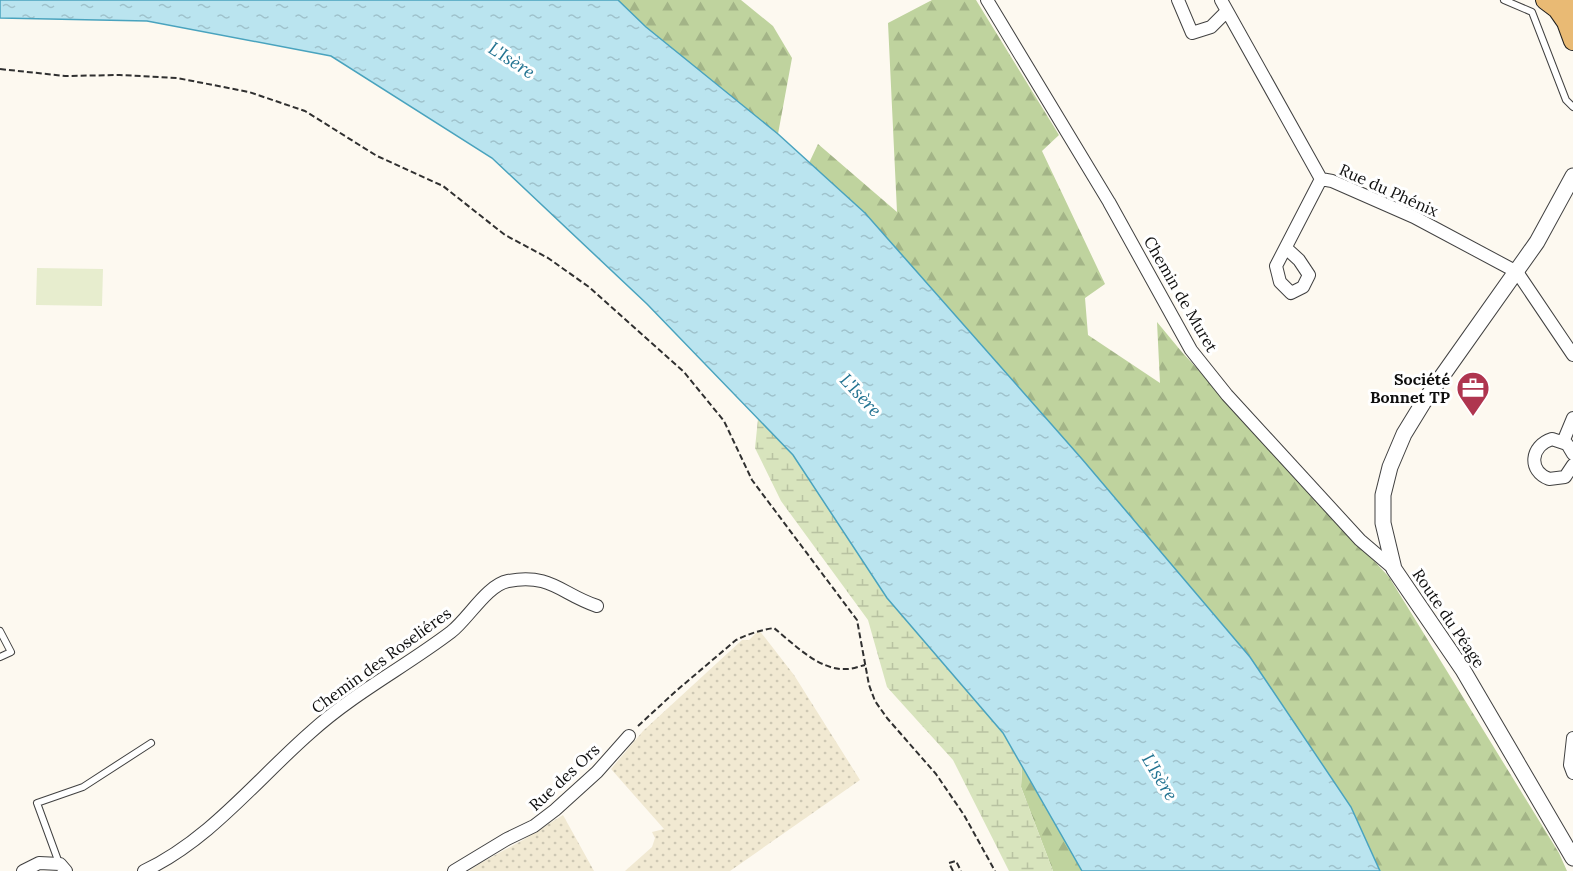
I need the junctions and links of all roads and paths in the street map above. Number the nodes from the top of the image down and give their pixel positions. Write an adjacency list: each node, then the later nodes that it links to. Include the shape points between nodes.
1 (987, 0): 20 (street, Chemin de Muret, via 1109,202 1191,350 1227,395 1360,540)
2 (1178, 0): 6 (street, Rue du Phénix, via 1192,33 1211,27)
3 (1504, 0): 10 (lane, via 1532,12 1566,99)
4 (1545, 0): 7 (main road)
5 (1566, 0): 7 (main road)
6 (1224, 6): 12 (street, Rue du Phénix)
7 (1566, 22): 8 (main road)
8 (1573, 41)
9 (0, 69): 24 (path, via 65,76 177,78 277,101 305,111 377,156 443,186 505,235 548,258 589,287 684,372 724,421 752,480 857,620)
10 (1573, 107)
11 (1573, 176): 14 (street, Route du Péage)
12 (1321, 179): 13 (street); 14 (street, Rue du Phénix, via 1414,217)
13 (1287, 249)
14 (1517, 272): 15 (street); 20 (street, Route du Péage, via 1423,403 1390,466 1383,495 1383,523)
15 (1573, 355)
16 (1573, 418): 17 (street)
17 (1563, 442): 18 (street); 19 (street, via 1552,439 1539,445 1535,467 1543,477 1558,479 1570,472)
18 (1573, 454)
19 (1573, 465)
20 (1394, 569): 29 (street, Route du Péage, via 1463,670)
21 (597, 606): 32 (street, Chemin des Roseliéres, via 540,580 503,582 450,633 311,731 178,854)
22 (0, 631): 23 (lane, via 11,652)
23 (0, 657)
24 (866, 664): 25 (path, via 846,669 825,665 774,628 759,630 736,640); 36 (path, via 875,701 936,774)
25 (628, 736): 33 (street, Rue des Ors, via 597,772 555,810)
26 (1573, 738): 28 (street)
27 (151, 743): 30 (lane, via 83,787 37,803)
28 (1573, 773)
29 (1573, 858)
30 (63, 867): 31 (street, via 39,863)
31 (23, 871)
32 (144, 871)
33 (454, 871)
34 (953, 871): 35 (path, via 950,863 956,861)
35 (961, 871)
36 (995, 871)

